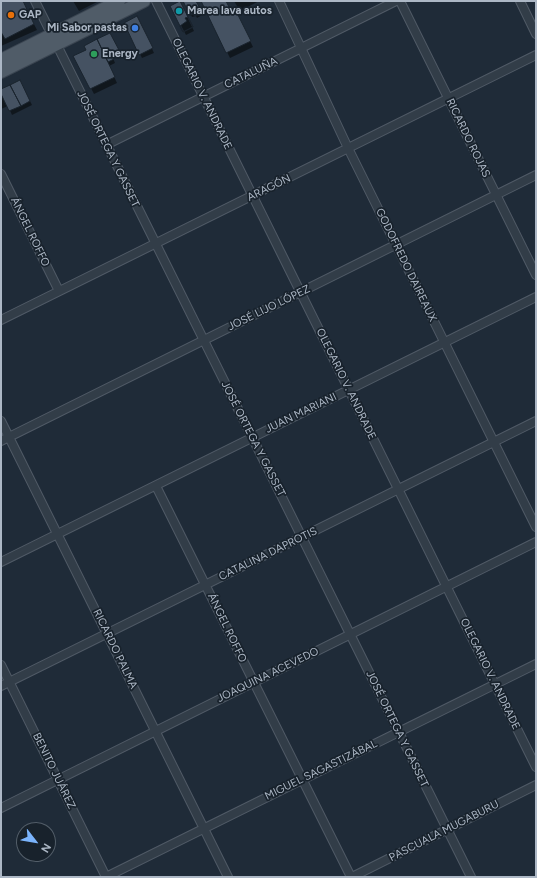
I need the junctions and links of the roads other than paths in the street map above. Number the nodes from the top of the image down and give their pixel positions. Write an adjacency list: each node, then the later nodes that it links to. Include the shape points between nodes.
1 (35, 1): 10 (street, JOSÉ ORTEGA Y GASSET)
2 (120, 1): 10 (main road)
3 (144, 1): 10 (main road)
4 (156, 1): 15 (street, OLEGARIO V. ANDRADE)
5 (279, 1): 11 (street, GODOFREDO DAIREAUX)
6 (396, 1): 11 (street, CATALUÑA)
7 (400, 1): 16 (street, RICARDO ROJAS)
8 (520, 1): 9 (street)
9 (536, 34)
10 (54, 40): 13 (main road); 14 (main road); 17 (street, JOSÉ ORTEGA Y GASSET)
11 (302, 48): 15 (street, CATALUÑA); 18 (street, GODOFREDO DAIREAUX)
12 (536, 55): 16 (street, ARAGÓN)
13 (1, 60)
14 (1, 72)
15 (204, 96): 17 (street, CATALUÑA); 21 (street, OLEGARIO V. ANDRADE)
16 (448, 98): 18 (street, ARAGÓN); 22 (street, RICARDO ROJAS)
17 (106, 145): 23 (street, JOSÉ ORTEGA Y GASSET)
18 (348, 148): 21 (street, ARAGÓN); 24 (street, GODOFREDO DAIREAUX)
19 (1, 174): 26 (street, ÁNGEL ROFFO)
20 (536, 175): 22 (street, JOSÉ LIJO LÓPEZ)
21 (253, 195): 23 (street, ARAGÓN); 27 (street, OLEGARIO V. ANDRADE)
22 (496, 195): 24 (street, JOSÉ LIJO LÓPEZ); 25 (street, RICARDO ROJAS)
23 (155, 244): 26 (street, ARAGÓN); 30 (street, JOSÉ ORTEGA Y GASSET)
24 (396, 245): 27 (street, JOSÉ LIJO LÓPEZ); 31 (street, GODOFREDO DAIREAUX)
25 (536, 275)
26 (59, 291): 29 (street, ARAGÓN)
27 (301, 292): 30 (street, JOSÉ LIJO LÓPEZ); 32 (street, OLEGARIO V. ANDRADE)
28 (536, 297): 31 (street, JUAN MARIANI)
29 (1, 320)
30 (204, 340): 35 (street, JOSÉ LIJO LÓPEZ); 36 (street, JOSÉ ORTEGA Y GASSET)
31 (444, 342): 32 (street, JUAN MARIANI); 38 (street, GODOFREDO DAIREAUX)
32 (349, 390): 36 (street, JUAN MARIANI); 40 (street, OLEGARIO V. ANDRADE)
33 (1, 421): 35 (street, RICARDO PALMA)
34 (536, 421): 38 (street, CATALINA DAPROTIS)
35 (9, 437): 37 (street, JOSÉ LIJO LÓPEZ); 42 (street, RICARDO PALMA)
36 (252, 438): 39 (street, JUAN MARIANI); 43 (street, JOSÉ ORTEGA Y GASSET)
37 (1, 441)
38 (494, 442): 40 (street, CATALINA DAPROTIS); 41 (street, GODOFREDO DAIREAUX)
39 (156, 486): 42 (street, JUAN MARIANI); 46 (street, ÁNGEL ROFFO)
40 (398, 489): 43 (street, CATALINA DAPROTIS); 47 (street, OLEGARIO V. ANDRADE)
41 (536, 527)
42 (58, 534): 45 (street, JUAN MARIANI); 48 (street, RICARDO PALMA)
43 (302, 537): 46 (street, CATALINA DAPROTIS); 49 (street, JOSÉ ORTEGA Y GASSET)
44 (536, 542): 47 (street, JOAQUINA ACEVEDO)
45 (1, 562)
46 (205, 585): 48 (street, CATALINA DAPROTIS); 53 (street, ÁNGEL ROFFO)
47 (447, 586): 49 (street, JOAQUINA ACEVEDO); 54 (street, OLEGARIO V. ANDRADE)
48 (107, 634): 52 (street, CATALINA DAPROTIS); 56 (street, RICARDO PALMA)
49 (350, 634): 53 (street, JOAQUINA ACEVEDO); 57 (street, JOSÉ ORTEGA Y GASSET)
50 (536, 664): 54 (street, MIGUEL SAGASTIZÁBAL)
51 (1, 665): 52 (street, BENITO JUÁREZ)
52 (10, 682): 55 (street, CATALINA DAPROTIS); 59 (street, BENITO JUÁREZ)
53 (254, 682): 56 (street, JOAQUINA ACEVEDO); 60 (street, ÁNGEL ROFFO)
54 (495, 684): 57 (street, MIGUEL SAGASTIZÁBAL); 58 (street, OLEGARIO V. ANDRADE)
55 (1, 686)
56 (156, 731): 59 (street, JOAQUINA ACEVEDO); 63 (street, RICARDO PALMA)
57 (399, 732): 60 (street, MIGUEL SAGASTIZÁBAL); 64 (street, JOSÉ ORTEGA Y GASSET)
58 (536, 767)
59 (58, 780): 62 (street, JOAQUINA ACEVEDO); 65 (street, BENITO JUÁREZ)
60 (302, 780): 63 (street, MIGUEL SAGASTIZÁBAL); 67 (street, ÁNGEL ROFFO)
61 (536, 785): 64 (street, PASCUALA MUGABURU)
62 (1, 808)
63 (204, 828): 65 (street, MIGUEL SAGASTIZÁBAL); 66 (street, RICARDO PALMA)
64 (447, 829): 67 (street, PASCUALA MUGABURU); 68 (street, JOSÉ ORTEGA Y GASSET)
65 (106, 877)
66 (228, 877)
67 (351, 877)
68 (471, 877)

